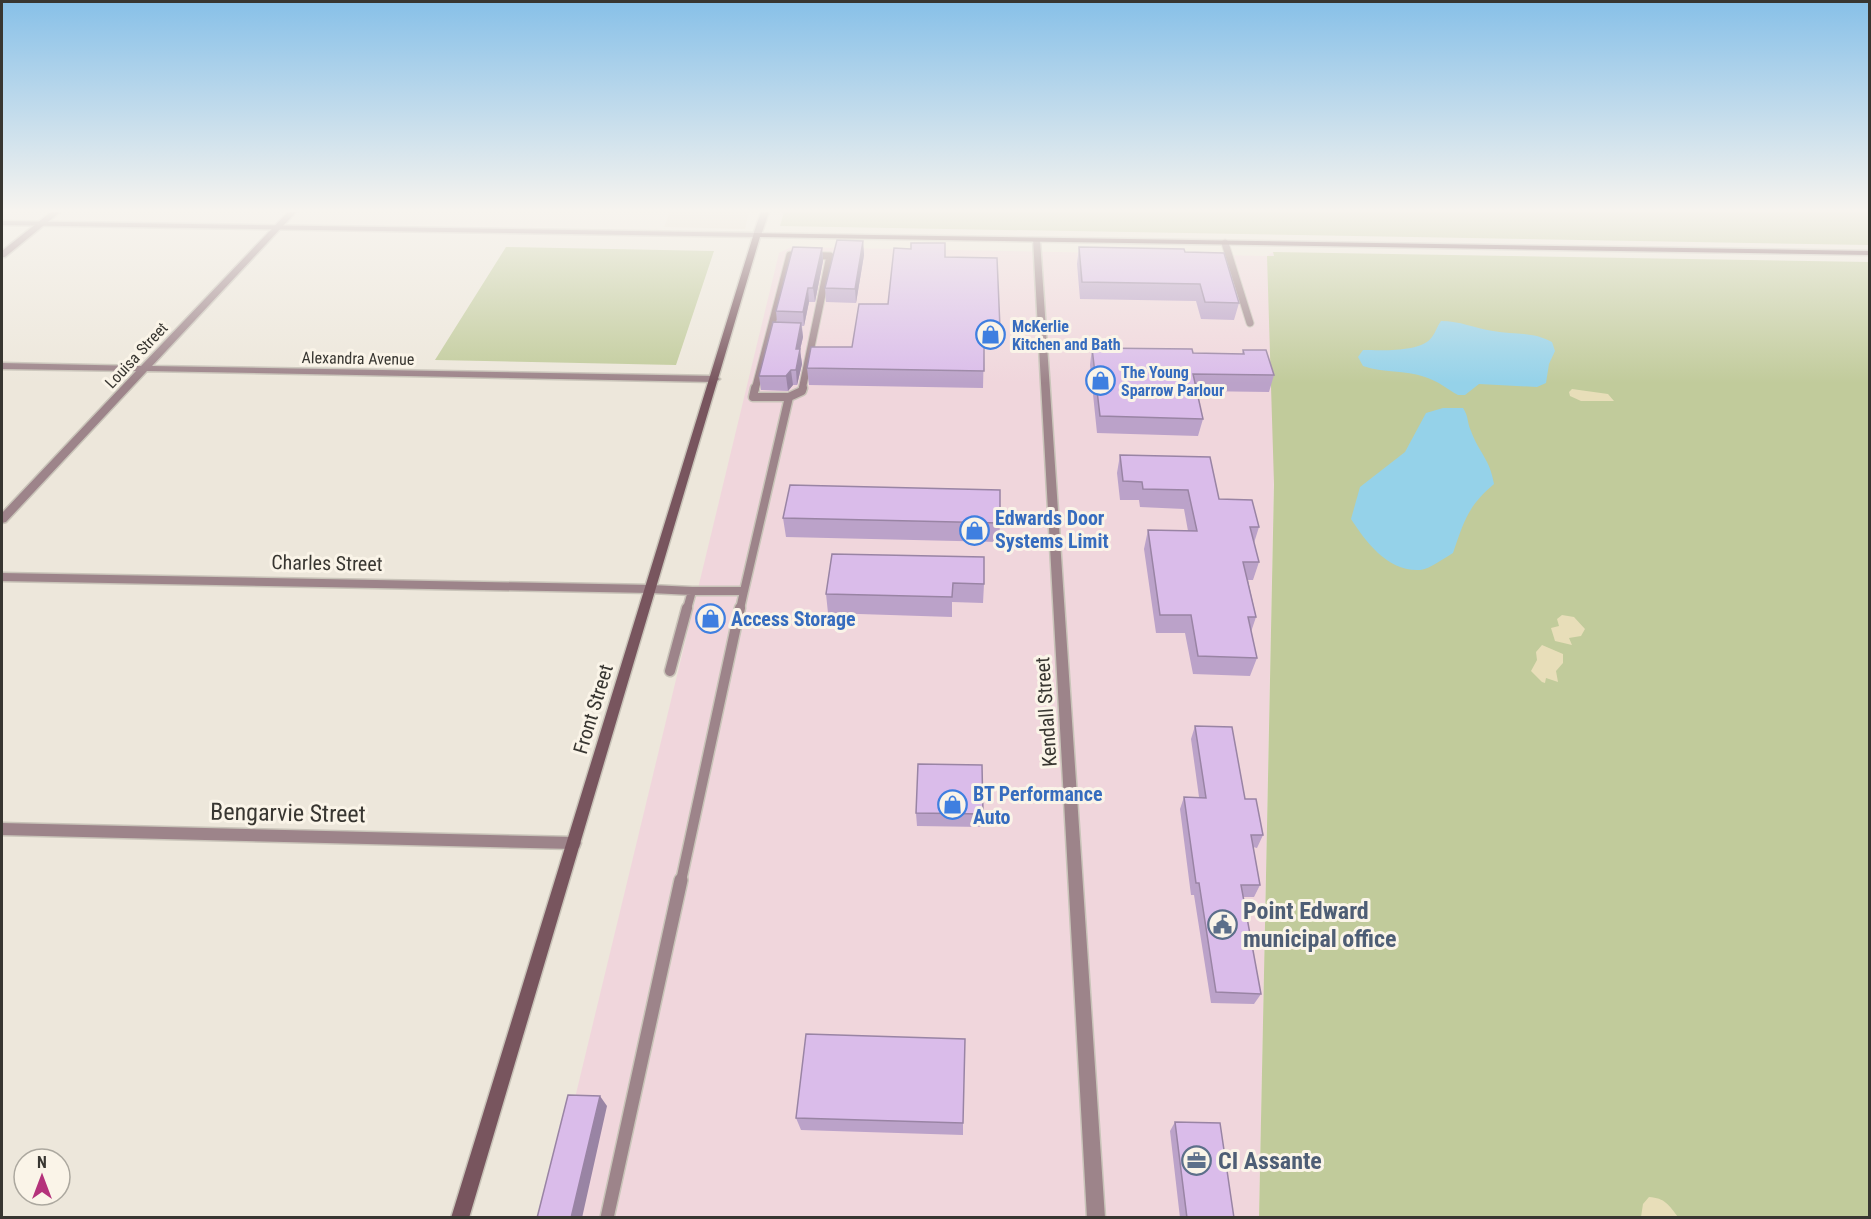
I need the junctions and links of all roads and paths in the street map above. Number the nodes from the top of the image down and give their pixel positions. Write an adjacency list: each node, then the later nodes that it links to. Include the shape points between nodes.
1 (238, 269): 13 (street, Louisa Street)
2 (747, 269): 14 (main road, Front Street)
3 (786, 269): 8 (lane)
4 (827, 269): 11 (lane)
5 (1038, 269): 26 (street, Kendall Street)
6 (1234, 269): 7 (lane)
7 (1251, 322)
8 (770, 331): 9 (lane); 15 (lane, via 753,397)
9 (781, 332)
10 (803, 332): 11 (lane)
11 (814, 332): 15 (lane, via 802,391)
12 (2, 366): 13 (street, Alexandra Avenue)
13 (143, 369): 14 (street, Alexandra Avenue); 16 (street, Louisa Street)
14 (715, 379): 18 (main road, Front Street)
15 (789, 397): 20 (lane)
16 (2, 519)
17 (2, 577): 18 (street, Charles Street)
18 (651, 589): 19 (lane); 23 (main road, Front Street)
19 (692, 591): 20 (lane); 21 (lane)
20 (744, 591): 25 (lane)
21 (670, 671)
22 (2, 829): 23 (street, Bengarvie Street)
23 (574, 843): 24 (main road, Front Street)
24 (460, 1218)
25 (607, 1218)
26 (1096, 1218)

